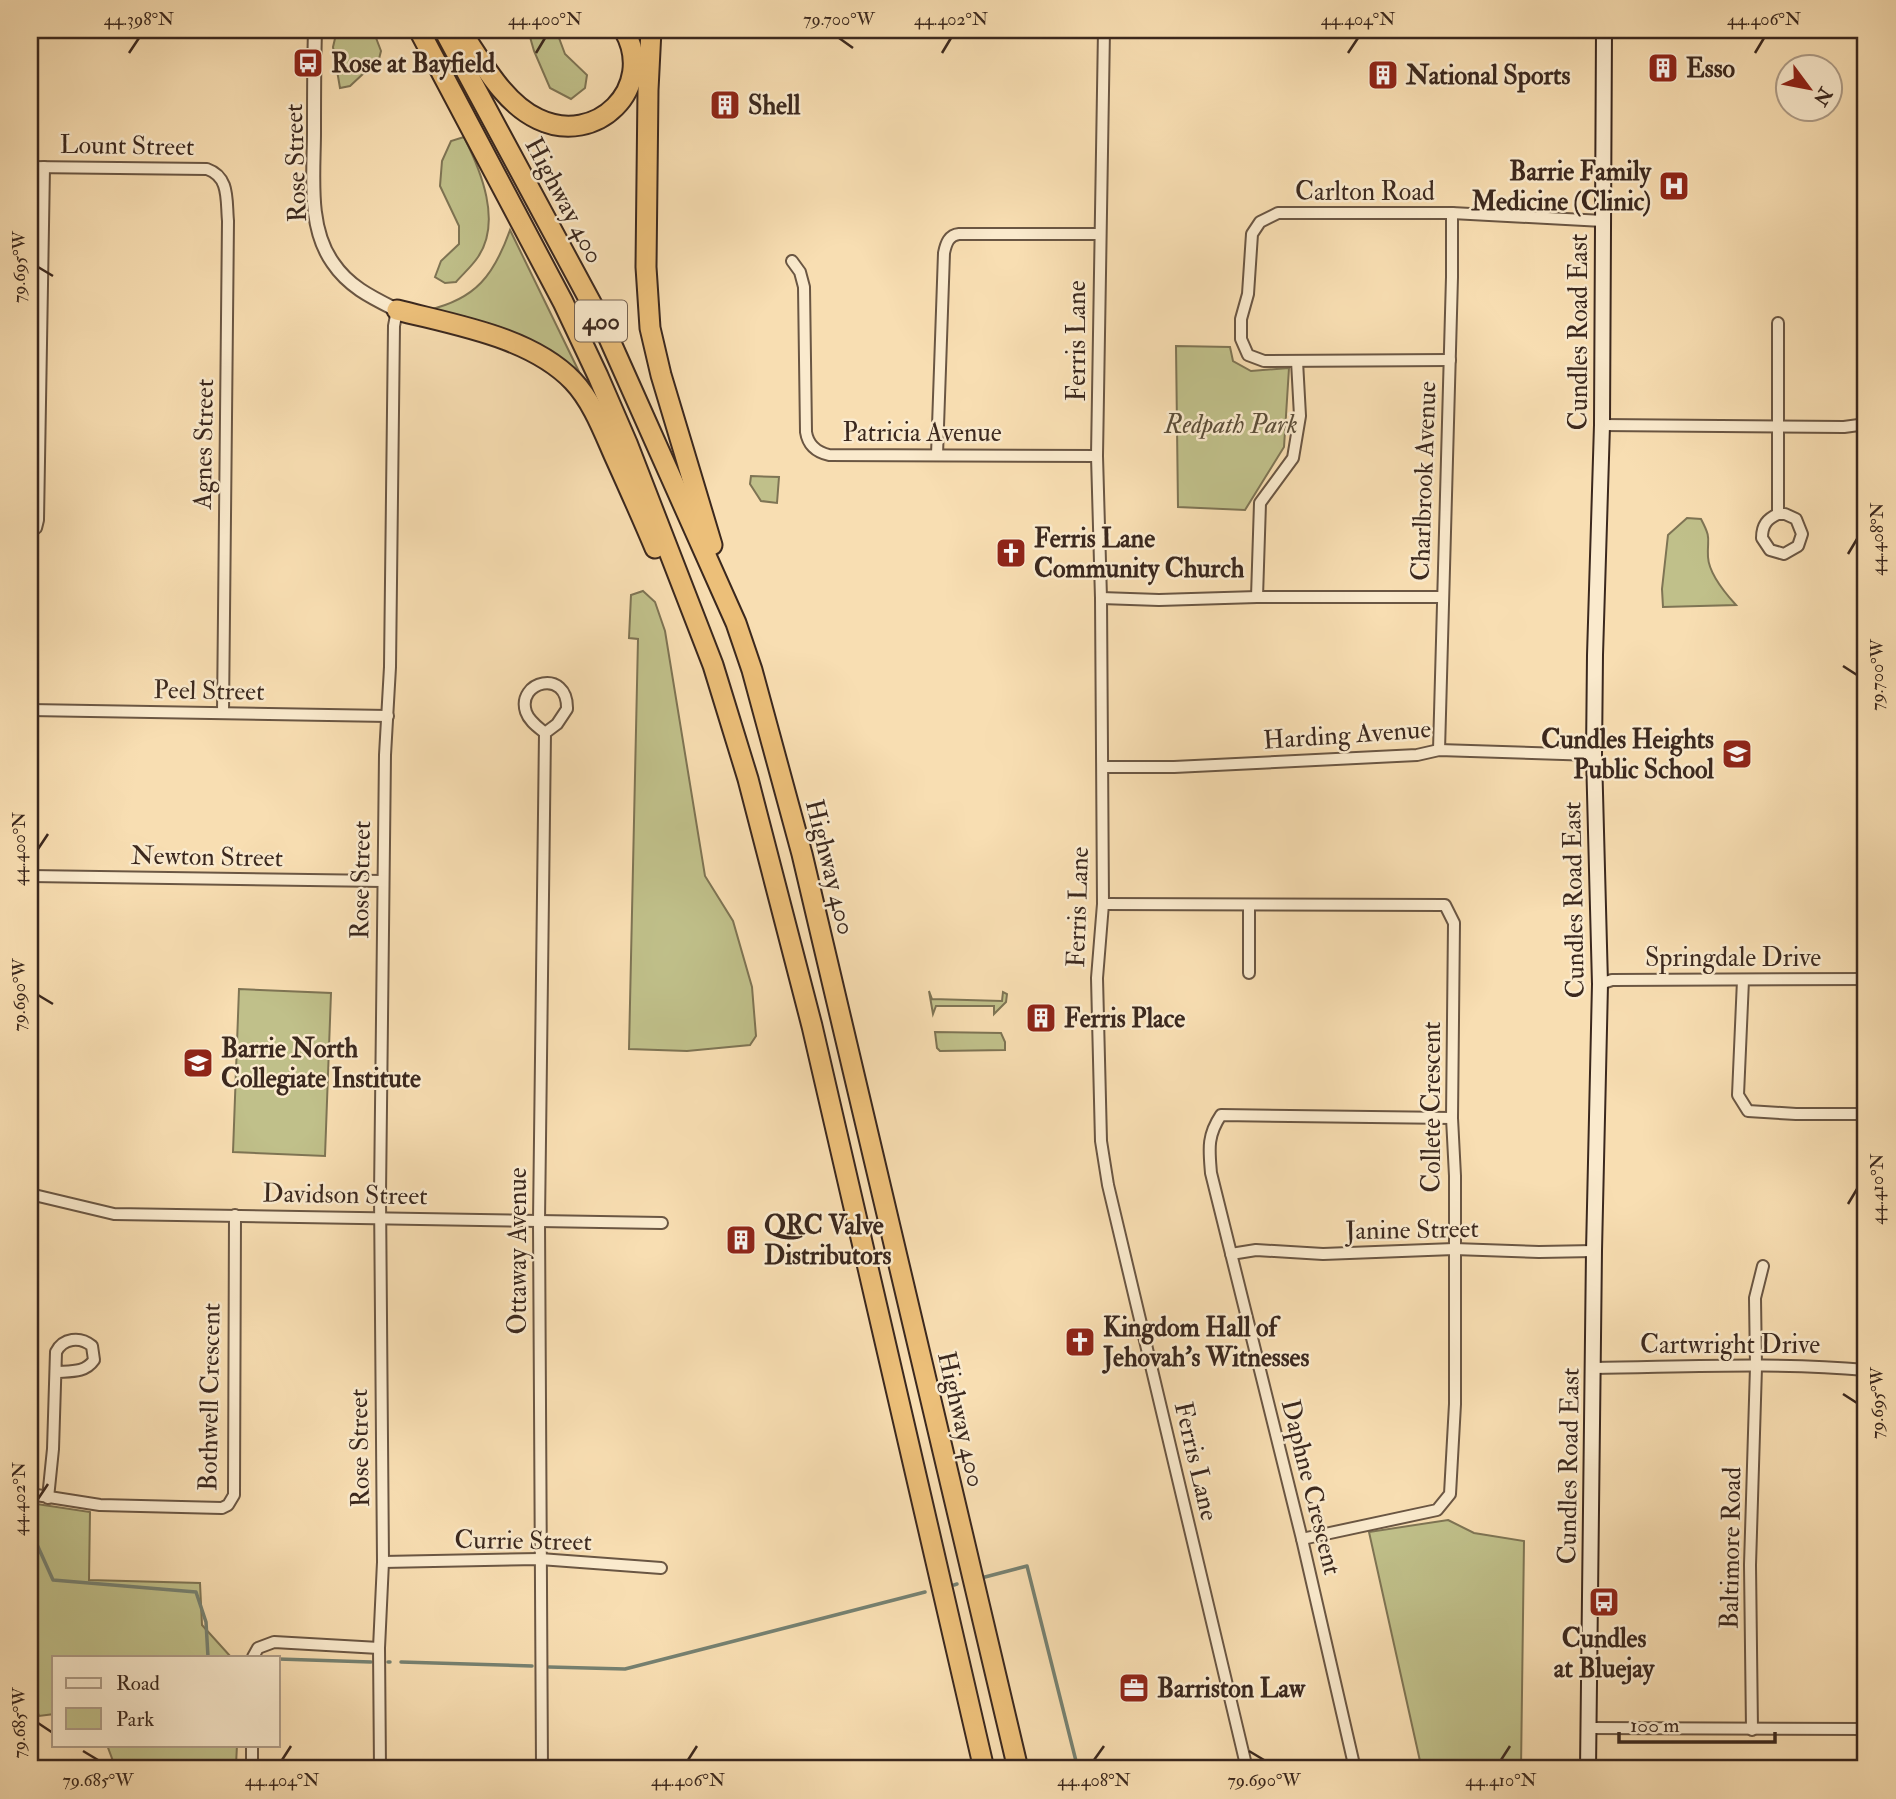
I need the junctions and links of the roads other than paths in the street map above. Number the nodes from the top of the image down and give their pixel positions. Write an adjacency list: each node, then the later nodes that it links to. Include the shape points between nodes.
1 (315, 30): 16 (street, Rose Street, via 314,205 324,246 351,283)
2 (419, 30): 30 (highway, Highway 400 / 400, via 580,339 628,443)
3 (444, 30): 31 (highway, Highway 400 / 400, via 603,325)
4 (460, 30): 5 (highway, via 520,109 554,126 570,127 610,113 623,100 632,80 633,61)
5 (624, 30)
6 (651, 30): 31 (highway, via 646,267 650,328)
7 (1104, 30): 14 (street, Ferris Lane)
8 (1604, 30): 13 (main road, Cundles Road East)
9 (30, 167): 10 (street, Lount Street)
10 (44, 167): 11 (street, Lount Street, via 207,169); 26 (street, via 38,520)
11 (221, 177): 33 (street, Agnes Street, via 228,221)
12 (1452, 213): 13 (street, Carlton Road); 18 (street, Charlbrook Avenue); 19 (street, Carlton Road, via 1278,213 1260,222 1252,234 1241,339 1248,355 1264,361)
13 (1603, 221): 21 (main road, Cundles Road East)
14 (1100, 234): 23 (street, via 959,234 945,245); 24 (street, Ferris Lane)
15 (792, 261): 23 (street, Patricia Avenue, via 804,288 806,432 810,444 829,455)
16 (397, 310): 30 (highway, via 506,340 544,358 574,381 605,435 663,566); 34 (street, Rose Street)
17 (1778, 323): 22 (street)
18 (1450, 359): 19 (street, Carlton Road); 28 (street, Charlbrook Avenue)
19 (1297, 361): 27 (street, via 1300,416 1293,458 1260,503)
20 (1866, 424): 22 (street)
21 (1602, 425): 22 (street); 37 (main road, Cundles Road East)
22 (1779, 427): 25 (street)
23 (937, 455): 24 (street, Patricia Avenue)
24 (1097, 456): 29 (street, Ferris Lane)
25 (1778, 514)
26 (33, 530)
27 (1257, 597): 28 (street); 29 (street)
28 (1442, 597): 36 (street, Charlbrook Avenue)
29 (1101, 598): 38 (street, Ferris Lane)
30 (694, 611): 79 (highway, Highway 400 / 400, via 748,779 805,1001)
31 (736, 623): 80 (highway, Highway 400 / 400, via 802,854)
32 (30, 710): 33 (street, Peel Street)
33 (223, 712): 34 (street, Peel Street)
34 (388, 716): 40 (street, Rose Street)
35 (545, 733): 35 (street, via 568,709 564,693 550,683 535,686 525,702 530,719); 52 (street, Ottaway Avenue)
36 (1439, 750): 37 (street, Harding Avenue); 38 (street, Harding Avenue, via 1418,755)
37 (1594, 755): 46 (main road, Cundles Road East)
38 (1103, 767): 41 (street, Ferris Lane)
39 (30, 876): 40 (street, Newton Street)
40 (383, 881): 51 (street, Rose Street)
41 (1103, 904): 42 (street, Collete Crescent); 81 (street, Ferris Lane, via 1097,978 1101,1141 1108,1185)
42 (1249, 906): 43 (street); 48 (street, Collete Crescent, via 1445,905 1454,923)
43 (1249, 973)
44 (1866, 979): 45 (street, Springdale Drive)
45 (1743, 980): 46 (street, Springdale Drive, via 1612,979); 47 (street, via 1738,1095 1748,1111)
46 (1600, 984): 55 (main road, Cundles Road East)
47 (1866, 1114)
48 (1452, 1118): 54 (street, Collete Crescent); 56 (street, Daphne Crescent, via 1221,1115 1212,1129 1209,1148)
49 (30, 1194): 50 (street, Davidson Street, via 114,1214)
50 (235, 1215): 51 (street, Davidson Street); 63 (street, Bothwell Crescent, via 233,1499 222,1508 100,1505)
51 (380, 1217): 52 (street, Davidson Street); 66 (street, Rose Street)
52 (539, 1221): 53 (street, Davidson Street); 65 (street, Ottaway Avenue)
53 (662, 1223)
54 (1454, 1249): 55 (street, Janine Street); 56 (street, Janine Street); 64 (street, Collete Crescent, via 1455,1404 1450,1494 1437,1510)
55 (1594, 1251): 59 (main road, Cundles Road East)
56 (1231, 1254): 64 (street, Daphne Crescent)
57 (1763, 1266): 58 (street, Baltimore Road, via 1755,1298)
58 (1756, 1367): 59 (street, Cartwright Drive); 60 (street, Cartwright Drive); 72 (street, Baltimore Road, via 1750,1565)
59 (1594, 1368): 70 (main road, Cundles Road East)
60 (1866, 1370)
61 (56, 1372): 63 (street)
62 (30, 1494): 63 (street, Bothwell Crescent)
63 (48, 1498)
64 (1301, 1539): 82 (street, Daphne Crescent)
65 (540, 1559): 66 (street, Currie Street); 67 (street, Currie Street); 78 (street, Ottaway Avenue)
66 (383, 1562): 68 (street, Rose Street)
67 (662, 1568)
68 (379, 1648): 69 (street, via 274,1642 258,1647); 77 (street, Rose Street)
69 (254, 1656)
70 (1589, 1728): 72 (street); 83 (main road, Cundles Road East)
71 (1866, 1729): 72 (street)
72 (1752, 1730)
73 (252, 1746): 76 (street)
74 (30, 1752): 75 (street)
75 (32, 1769)
76 (252, 1769)
77 (380, 1769)
78 (542, 1769)
79 (984, 1769)
80 (1018, 1769)
81 (1248, 1769)
82 (1355, 1769)
83 (1588, 1769)

